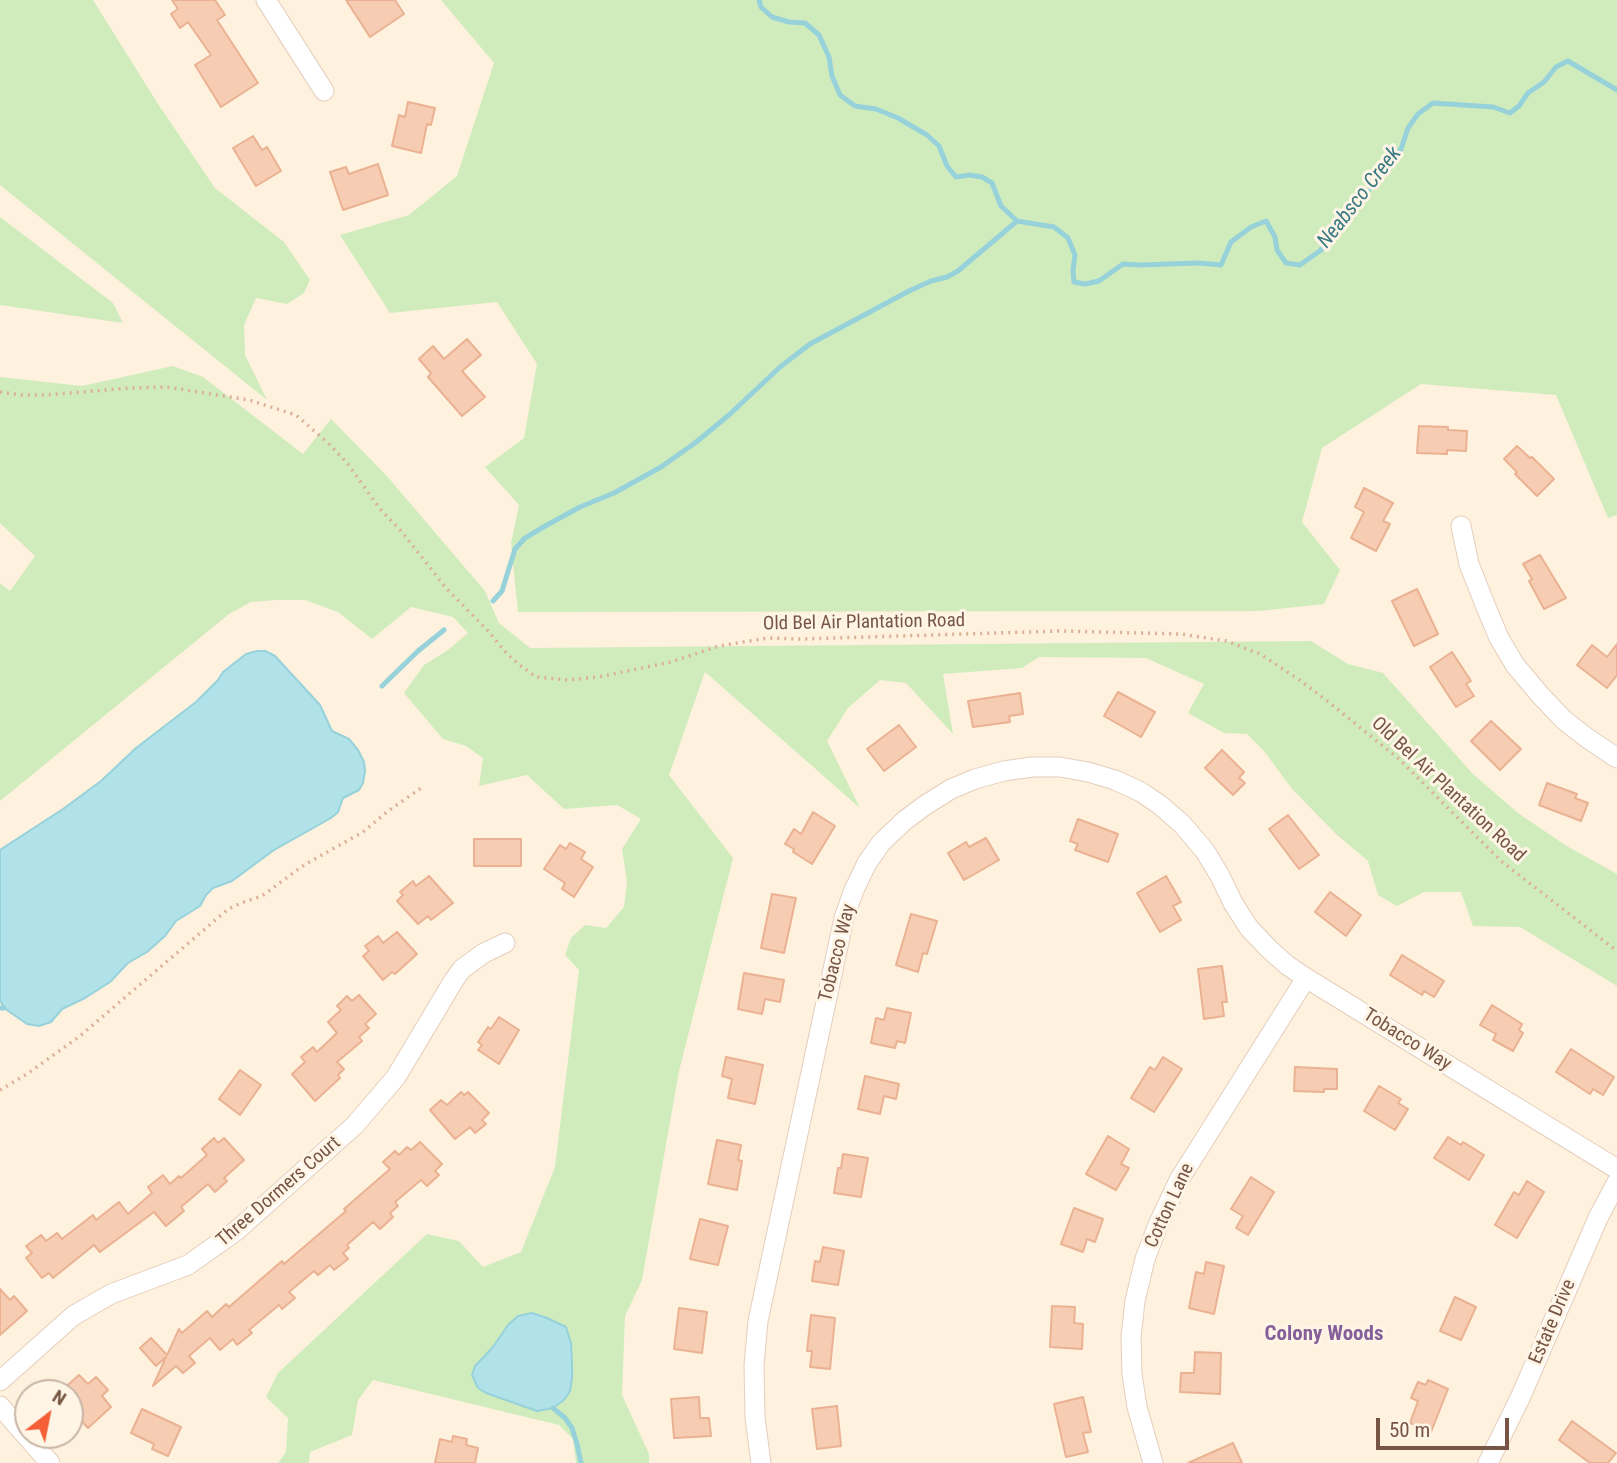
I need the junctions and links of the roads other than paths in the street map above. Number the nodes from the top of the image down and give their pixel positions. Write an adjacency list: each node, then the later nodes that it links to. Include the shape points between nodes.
1 (265, 0): 2 (street)
2 (324, 91)
3 (1461, 526): 4 (street, via 1469,564 1486,607 1516,665 1564,720)
4 (1617, 758)
5 (505, 943): 9 (street, Three Dormers Court, via 462,970 396,1077 355,1125 236,1231 188,1265 90,1306)
6 (1306, 978): 7 (street, Tobacco Way); 12 (street, Tobacco Way, via 1249,928 1205,851 1182,824 1160,804 1115,780 1060,767 1004,771 951,789 904,821 867,863 844,918 758,1321 755,1418); 13 (street, Cotton Lane, via 1180,1180 1145,1259 1135,1301 1132,1374)
7 (1617, 1169)
8 (1617, 1182): 14 (street, Estate Drive)
9 (0, 1381)
10 (0, 1406): 11 (street)
11 (50, 1463)
12 (761, 1463)
13 (1153, 1463)
14 (1488, 1463)

